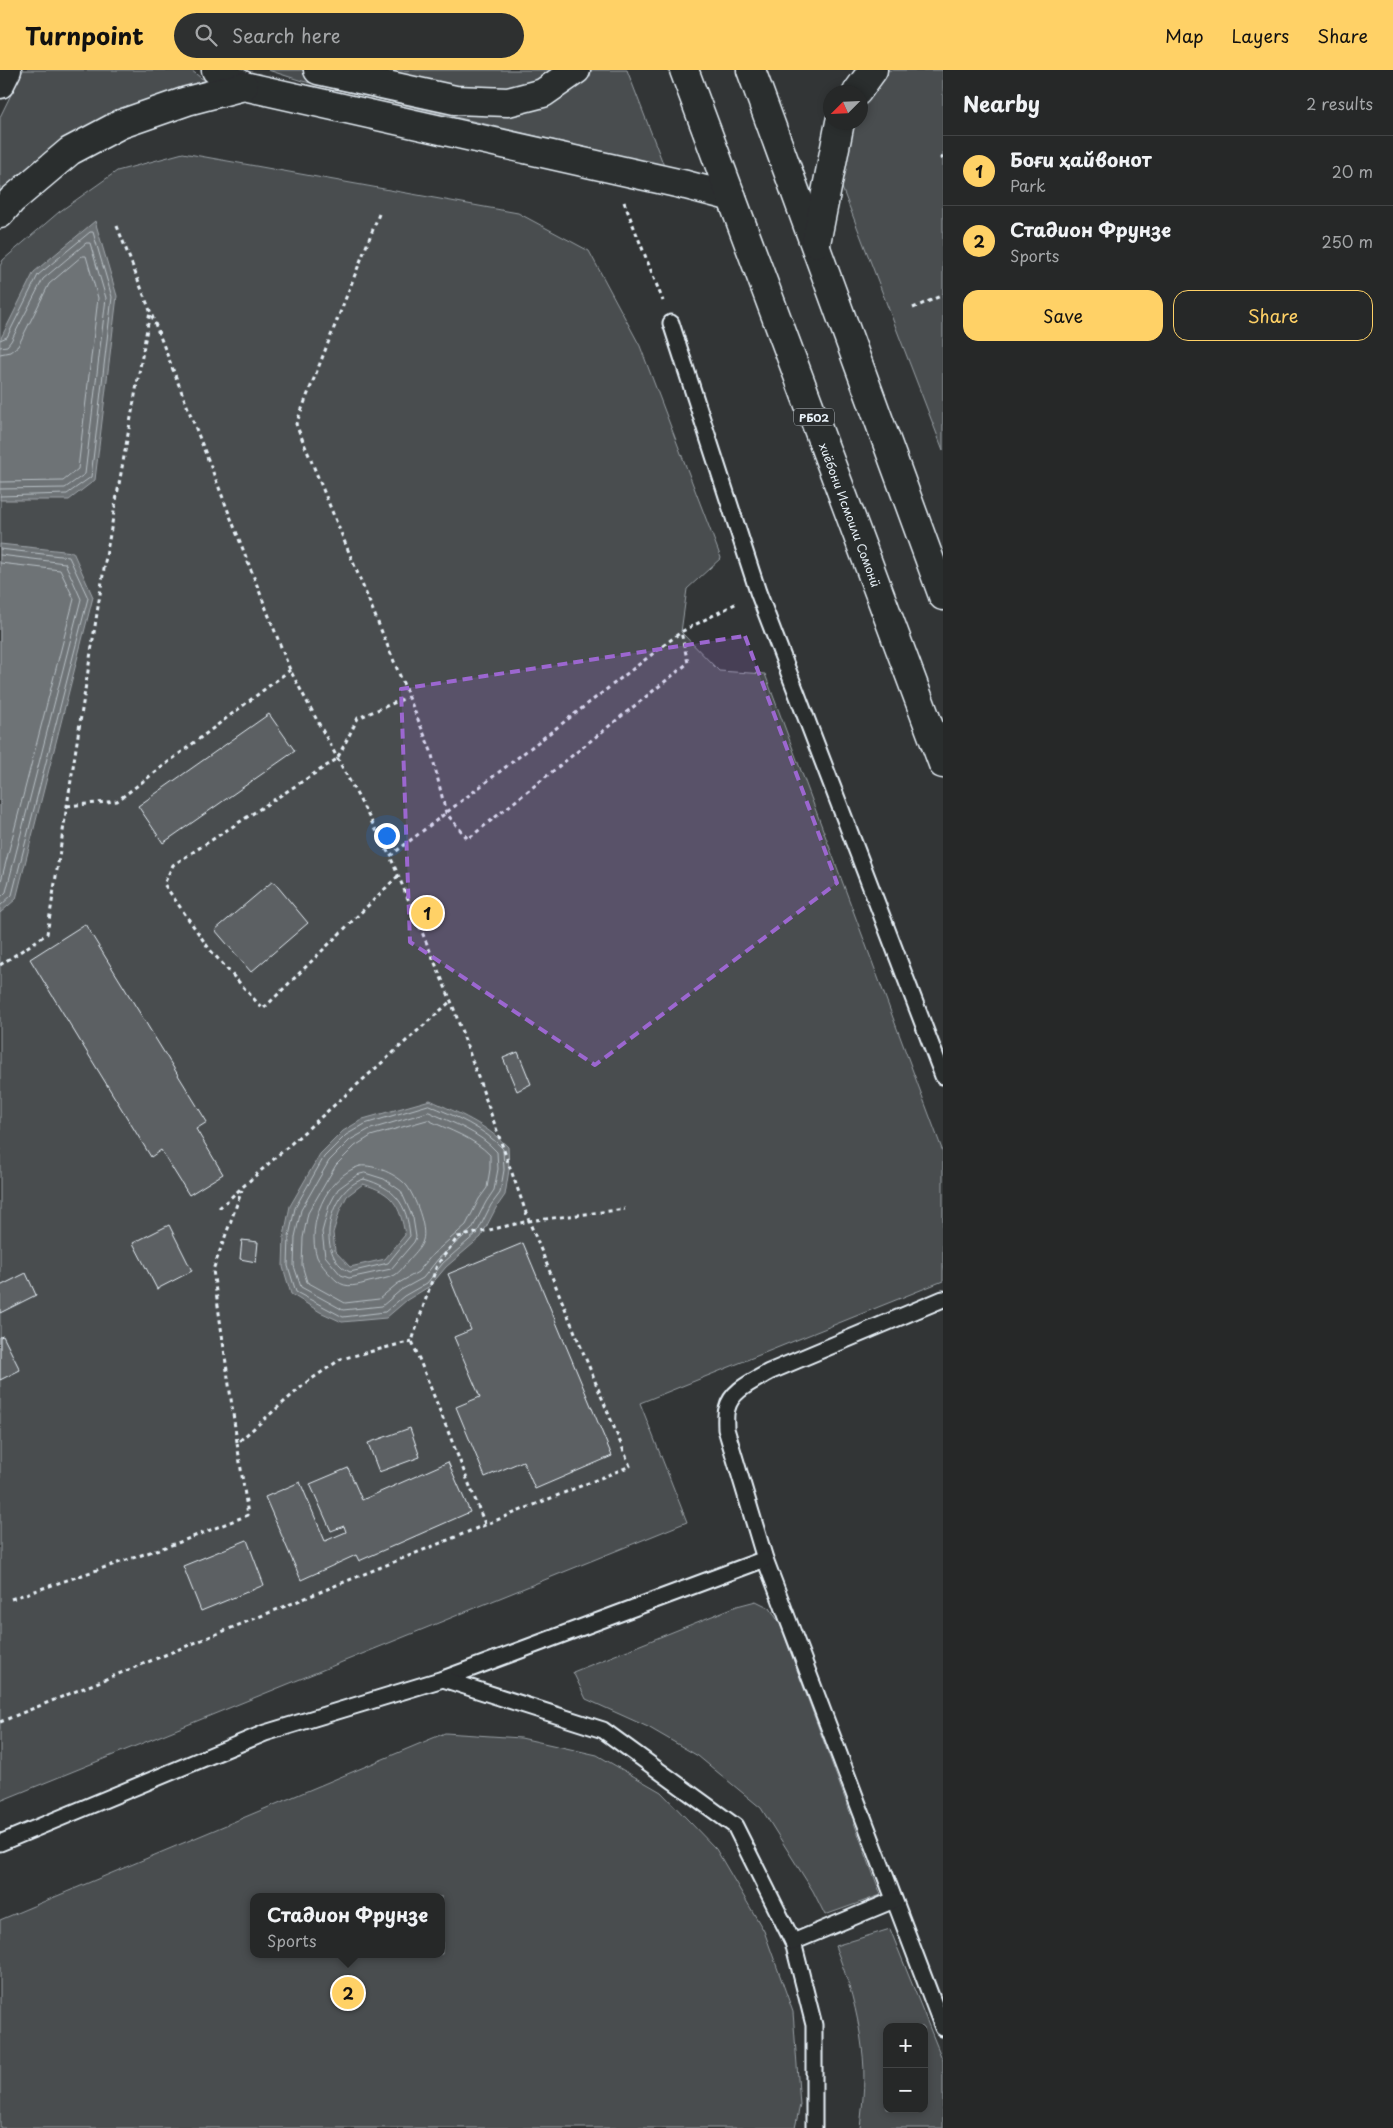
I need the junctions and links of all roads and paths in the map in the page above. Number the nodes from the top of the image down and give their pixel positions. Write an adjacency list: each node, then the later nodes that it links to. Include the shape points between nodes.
1 (7, 70): 8 (main road)
2 (216, 70): 10 (main road)
3 (318, 70): 4 (main road, via 455,100 508,102 543,93)
4 (576, 70)
5 (684, 70): 12 (main road, хиёбони Исмоили Сомонӣ / РБ02)
6 (751, 70): 17 (main road)
7 (873, 70): 9 (main road)
8 (0, 84)
9 (862, 85)
10 (244, 86): 12 (main road); 14 (main road, via 121,124 70,151)
11 (838, 130): 17 (main road)
12 (732, 197): 28 (main road, хиёбони Исмоили Сомонӣ / РБ02)
13 (623, 199): 21 (path)
14 (0, 214)
15 (379, 214): 26 (path, via 296,424)
16 (117, 226): 20 (path)
17 (816, 243): 23 (main road)
18 (943, 295): 19 (path)
19 (913, 308)
20 (150, 311): 25 (path); 29 (path, via 105,562)
21 (671, 323): 22 (lane)
22 (758, 592): 24 (path); 35 (lane)
23 (943, 596)
24 (681, 632): 30 (path); 30 (path, via 688,663 468,839)
25 (290, 670): 27 (path); 29 (path, via 118,801)
26 (408, 697): 27 (path, via 358,718); 30 (path, via 430,751)
27 (337, 759): 31 (path); 32 (path, via 173,865 164,884 210,950 263,1009)
28 (943, 764)
29 (67, 806): 33 (path, via 47,934)
30 (446, 813): 31 (path)
31 (390, 856): 32 (path)
32 (398, 876): 34 (path)
33 (0, 965)
34 (451, 1001): 36 (path); 39 (path)
35 (943, 1076)
36 (242, 1188): 37 (path); 42 (path, via 213,1270)
37 (220, 1208)
38 (625, 1209): 39 (path)
39 (529, 1221): 41 (path, via 458,1237 437,1266); 43 (path, via 630,1466)
40 (943, 1299): 44 (lane, via 769,1372 736,1392 726,1408 726,1429)
41 (412, 1341): 42 (path, via 341,1359 307,1382); 43 (path)
42 (237, 1443): 45 (path, via 248,1515)
43 (486, 1524): 47 (path)
44 (765, 1559): 46 (lane); 49 (lane)
45 (11, 1600)
46 (443, 1679): 48 (lane, via 265,1733); 50 (lane, via 602,1730 735,1826)
47 (0, 1722)
48 (0, 1842)
49 (894, 1900): 50 (lane); 51 (lane)
50 (793, 1942): 52 (lane, via 814,2025)
51 (943, 2028)
52 (814, 2128)

